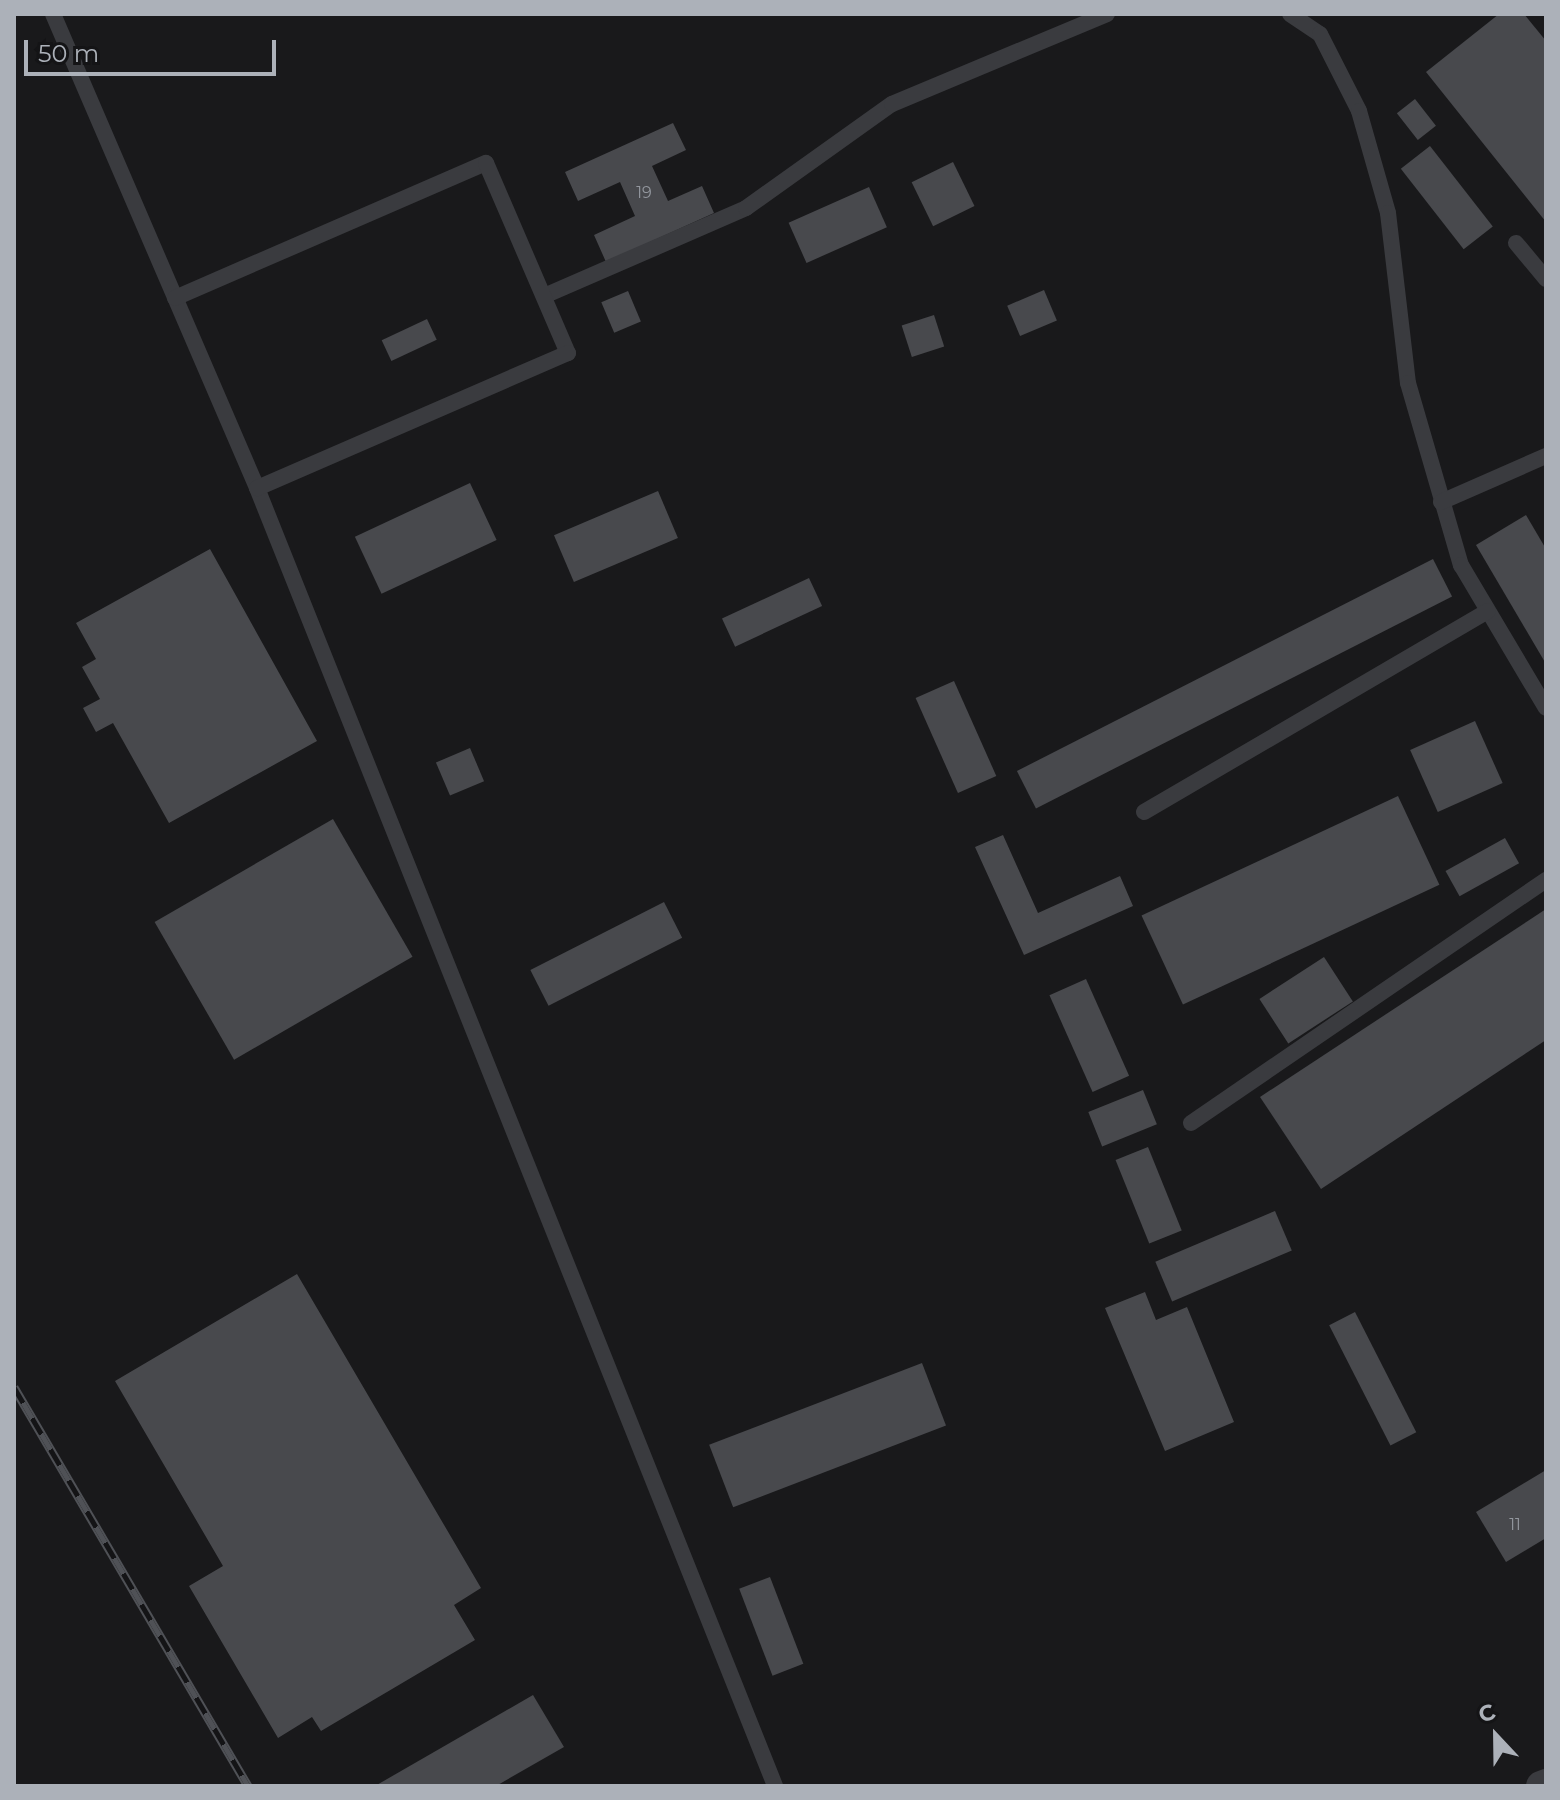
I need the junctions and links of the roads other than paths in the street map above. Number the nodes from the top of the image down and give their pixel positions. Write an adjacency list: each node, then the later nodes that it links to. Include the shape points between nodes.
1 (53, 14): 7 (lane)
2 (1107, 14): 6 (lane, via 892,104 746,208)
3 (1290, 14): 10 (lane, via 1320,34 1359,111 1388,213 1408,383)
4 (1516, 243): 5 (lane)
5 (1546, 279)
6 (544, 296): 7 (lane, via 486,163); 9 (lane, via 568,353)
7 (175, 298): 9 (lane)
8 (1546, 456): 10 (lane)
9 (257, 488): 16 (lane)
10 (1441, 502): 11 (lane, via 1461,565)
11 (1488, 611): 12 (lane); 13 (lane)
12 (1546, 708)
13 (1144, 812)
14 (1546, 880): 15 (lane)
15 (1191, 1123)
16 (775, 1786)

